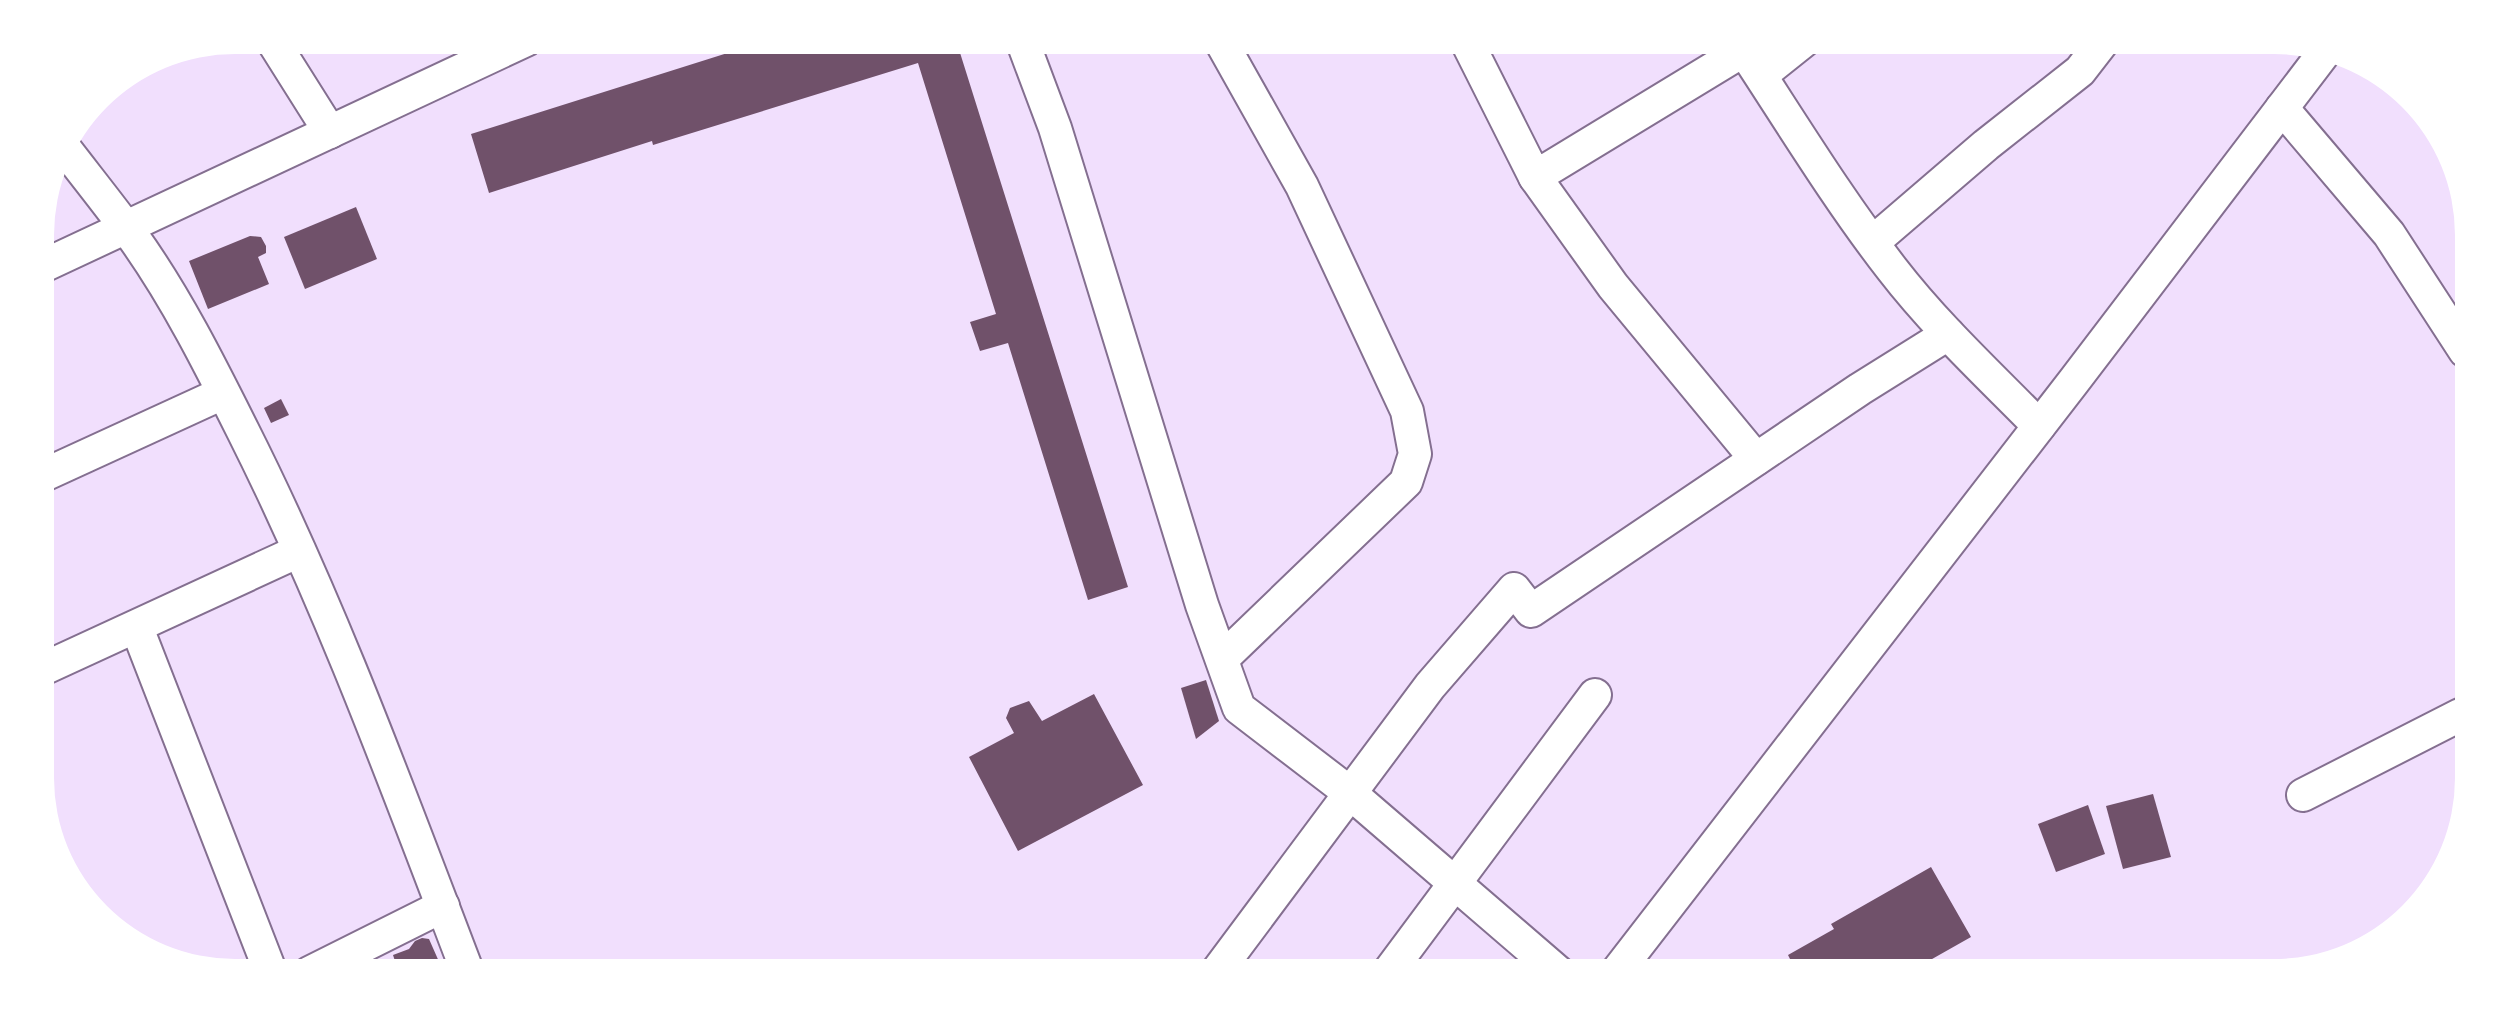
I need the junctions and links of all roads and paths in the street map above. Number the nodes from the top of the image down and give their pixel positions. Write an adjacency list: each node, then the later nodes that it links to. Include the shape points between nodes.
1 (281, 54): 10 (street)
2 (496, 54): 10 (street)
3 (1027, 54): 24 (street)
4 (1228, 54): 24 (street, via 1302,186 1356,299 1407,411 1415,454 1406,482)
5 (1473, 54): 12 (street)
6 (2093, 54): 14 (street, via 2080,71)
7 (1748, 55): 12 (street); 14 (street)
8 (2319, 60): 9 (street)
9 (2282, 108): 17 (street, via 2389,234); 19 (street)
10 (330, 132): 13 (street)
11 (72, 158): 13 (street)
12 (1535, 177): 20 (street, via 1613,286)
13 (125, 227): 15 (street); 18 (street)
14 (1873, 242): 16 (street)
15 (54, 261)
16 (1948, 334): 19 (street); 20 (street)
17 (2455, 336)
18 (223, 393): 21 (street); 22 (street)
19 (2039, 426): 38 (street)
20 (1756, 459): 28 (street, via 1531,611 1514,589 1430,686)
21 (54, 470)
22 (299, 551): 23 (street); 31 (street)
23 (137, 628): 25 (street); 32 (street)
24 (1222, 659): 28 (street, via 1239,708)
25 (54, 664)
26 (1595, 695): 30 (street)
27 (2455, 718): 29 (street)
28 (1350, 793): 30 (street); 35 (street)
29 (2303, 795)
30 (1455, 883): 36 (street); 37 (street)
31 (443, 906): 33 (street); 34 (street)
32 (266, 959)
33 (337, 959)
34 (463, 959)
35 (1226, 959)
36 (1398, 959)
37 (1543, 959)
38 (1627, 959)

